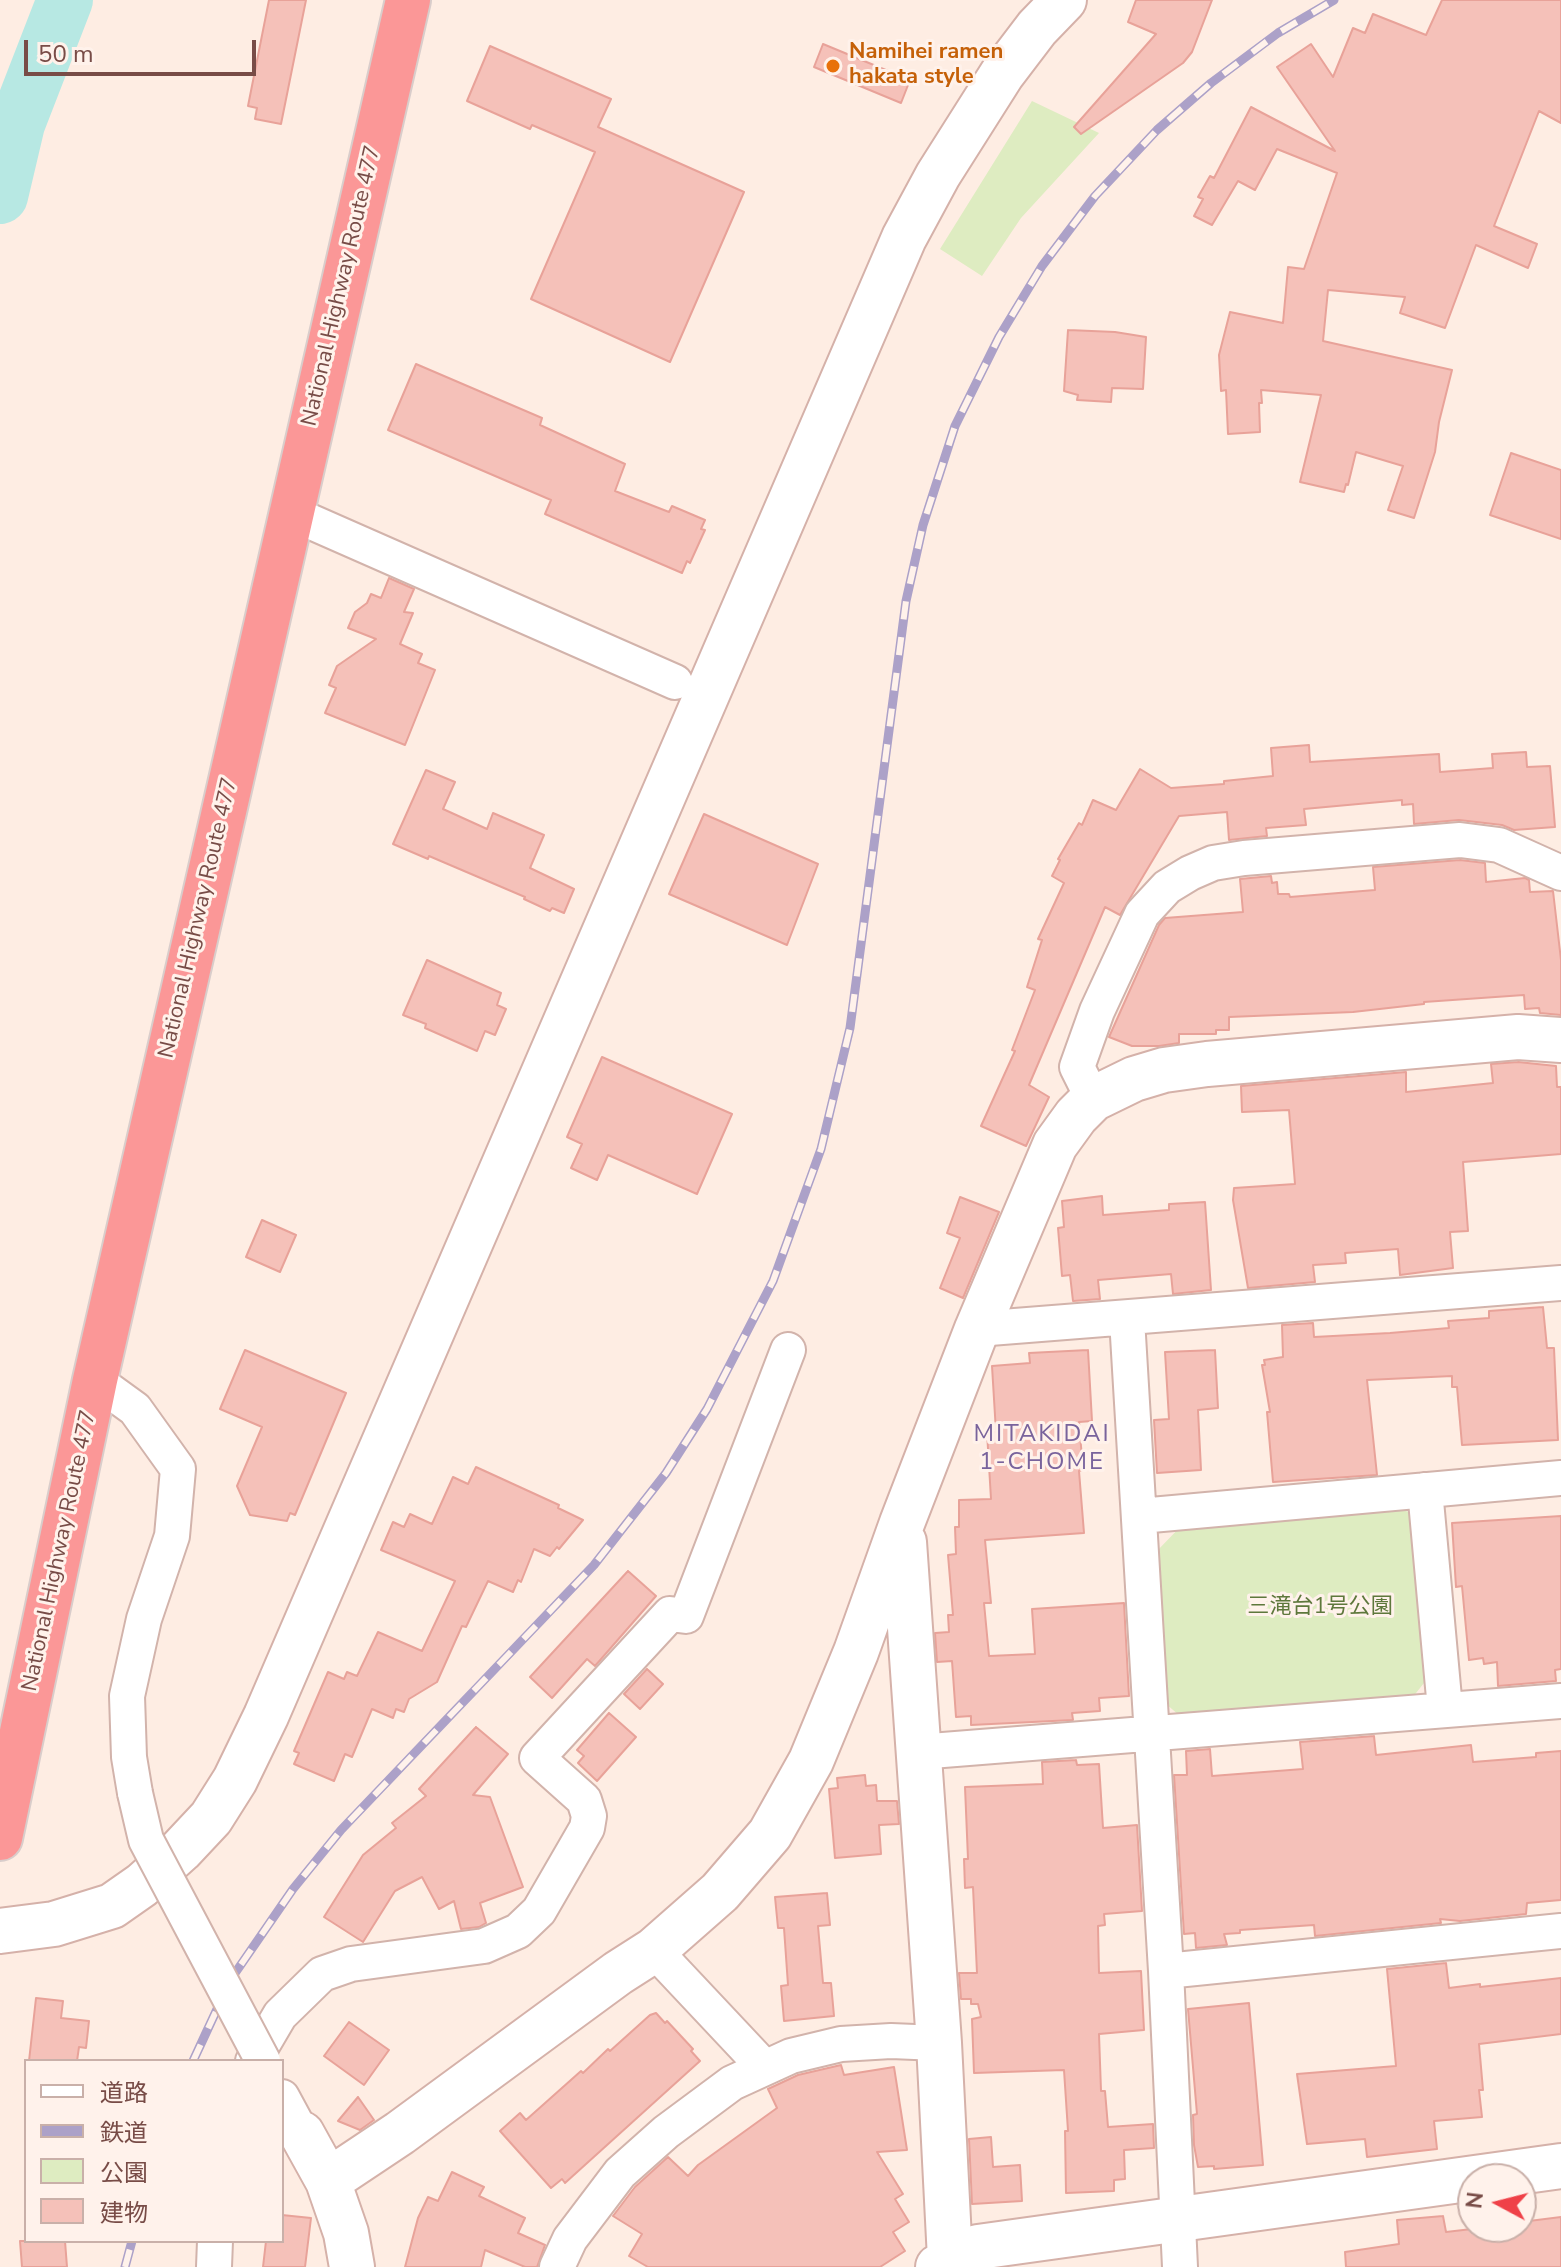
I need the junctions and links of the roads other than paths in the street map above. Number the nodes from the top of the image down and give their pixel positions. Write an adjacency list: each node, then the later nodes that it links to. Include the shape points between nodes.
1 (408, 0): 3 (highway, National Highway Route 477)
2 (1064, 0): 22 (street, via 1002,74 904,238 235,1780 211,1818 181,1850 112,1906 54,1924)
3 (291, 513): 4 (street); 12 (highway, National Highway Route 477)
4 (675, 682)
5 (1561, 873): 7 (street, via 1499,845 1460,840 1244,858 1190,873 1167,887 1142,914 1097,1011 1077,1067)
6 (1561, 1040): 7 (street, via 1518,1037 1207,1064 1134,1079)
7 (1093, 1099): 10 (street, via 1055,1145)
8 (1561, 1283): 9 (street)
9 (1127, 1319): 10 (street); 15 (street)
10 (977, 1329): 16 (street)
11 (788, 1350): 27 (street, via 686,1616 670,1614 537,1758 584,1800 589,1816 539,1911 518,1931 484,1946 351,1964 322,1974 280,2015)
12 (95, 1380): 21 (highway, National Highway Route 477); 28 (street, bridge, via 135,1409 178,1469 172,1536 144,1619 127,1696 129,1757 146,1840)
13 (1561, 1478): 14 (street)
14 (1425, 1490): 15 (street); 18 (street)
15 (1140, 1516): 19 (street)
16 (902, 1523): 20 (street); 24 (street, via 811,1761 770,1834 720,1892)
17 (1561, 1701): 18 (street)
18 (1445, 1709): 19 (street)
19 (1151, 1733): 20 (street); 25 (street)
20 (918, 1752): 26 (street)
21 (0, 1838)
22 (0, 1931)
23 (1561, 1931): 25 (street)
24 (654, 1950): 29 (street); 32 (street)
25 (1166, 1971): 33 (street)
26 (939, 2043): 29 (street, via 841,2044); 35 (street)
27 (254, 2059)
28 (262, 2059)
29 (764, 2067): 38 (street, via 698,2107 620,2173 570,2239)
30 (292, 2116): 32 (street)
31 (1561, 2166): 33 (street)
32 (328, 2181): 37 (street)
33 (1177, 2219): 35 (street, via 978,2247); 39 (street)
34 (215, 2243): 36 (street)
35 (944, 2263)
36 (214, 2267)
37 (352, 2267)
38 (557, 2267)
39 (1180, 2267)

